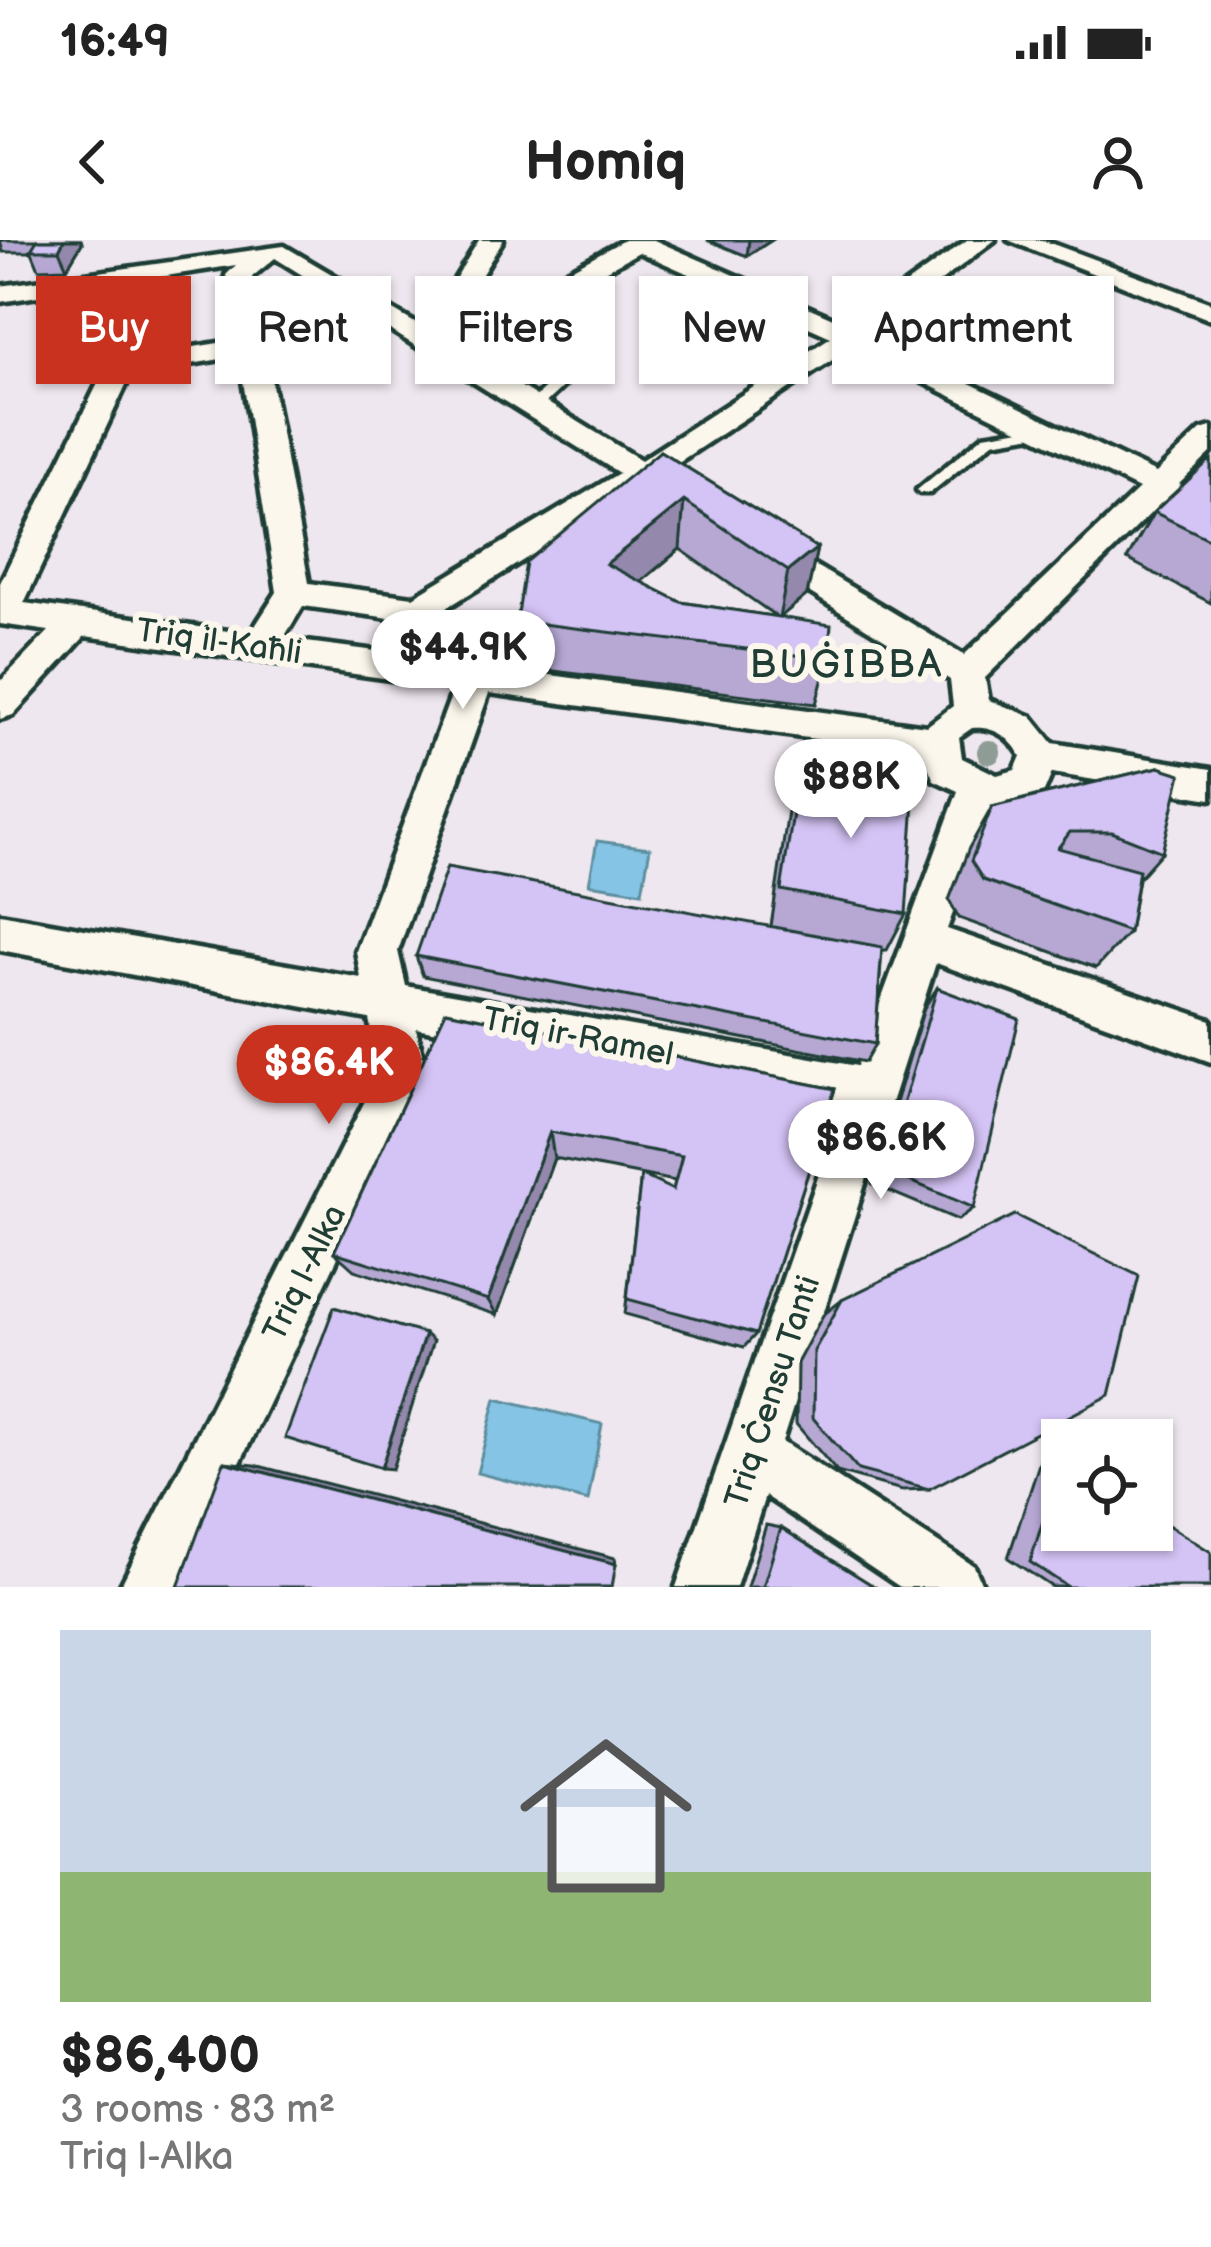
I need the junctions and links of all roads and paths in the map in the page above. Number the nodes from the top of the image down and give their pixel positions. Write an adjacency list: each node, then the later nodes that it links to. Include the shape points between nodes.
1 (491, 240): 7 (street)
2 (983, 240): 9 (street)
3 (1020, 240): 11 (street)
4 (640, 241): 8 (street); 12 (street)
5 (266, 246): 6 (street); 10 (street); 13 (street)
6 (238, 276)
7 (469, 276)
8 (568, 276)
9 (934, 276)
10 (0, 294)
11 (1211, 312)
12 (832, 327)
13 (415, 338)
14 (832, 348): 23 (street)
15 (215, 352): 31 (street, via 120,368)
16 (258, 384): 29 (street)
17 (490, 384): 20 (street)
18 (557, 384): 20 (lane)
19 (948, 384): 21 (street)
20 (531, 409): 23 (street)
21 (1040, 430): 24 (street); 25 (lane, via 989,438)
22 (1211, 436): 24 (street)
23 (641, 473): 27 (street); 30 (street)
24 (1158, 486): 26 (street); 35 (street)
25 (925, 490)
26 (1211, 512)
27 (706, 513)
28 (746, 538): 35 (street)
29 (294, 593): 30 (street, Triq il-Kaħli); 33 (street)
30 (418, 610): 34 (street)
31 (2, 612): 32 (street, Triq il-Kaħli)
32 (77, 622): 33 (street, Triq il-Kaħli); 37 (street)
33 (259, 647): 34 (street, Triq il-Kaħli)
34 (396, 666): 36 (street, Triq il-Kaħli)
35 (967, 674): 38 (street)
36 (476, 678): 39 (street, Triq il-Kaħli); 45 (street, Triq l-Alka, via 377,951)
37 (0, 706)
38 (972, 713): 39 (street, via 956,716); 40 (street, via 1018,725)
39 (937, 742): 42 (street, via 948,770)
40 (1040, 756): 41 (street); 42 (street, via 1030,781 1011,790)
41 (1211, 784)
42 (979, 788): 44 (street, Triq Ċensu Tanti)
43 (0, 932): 45 (street, Triq ir-Ramel)
44 (922, 939): 46 (street); 47 (street, Triq Ċensu Tanti)
45 (391, 1001): 47 (street, Triq ir-Ramel); 49 (street, Triq l-Alka, via 403,1072)
46 (1211, 1041)
47 (872, 1091): 48 (street, Triq Ċensu Tanti)
48 (754, 1456): 50 (street, Triq Ċensu Tanti); 51 (street)
49 (150, 1587)
50 (706, 1587)
51 (953, 1587)

